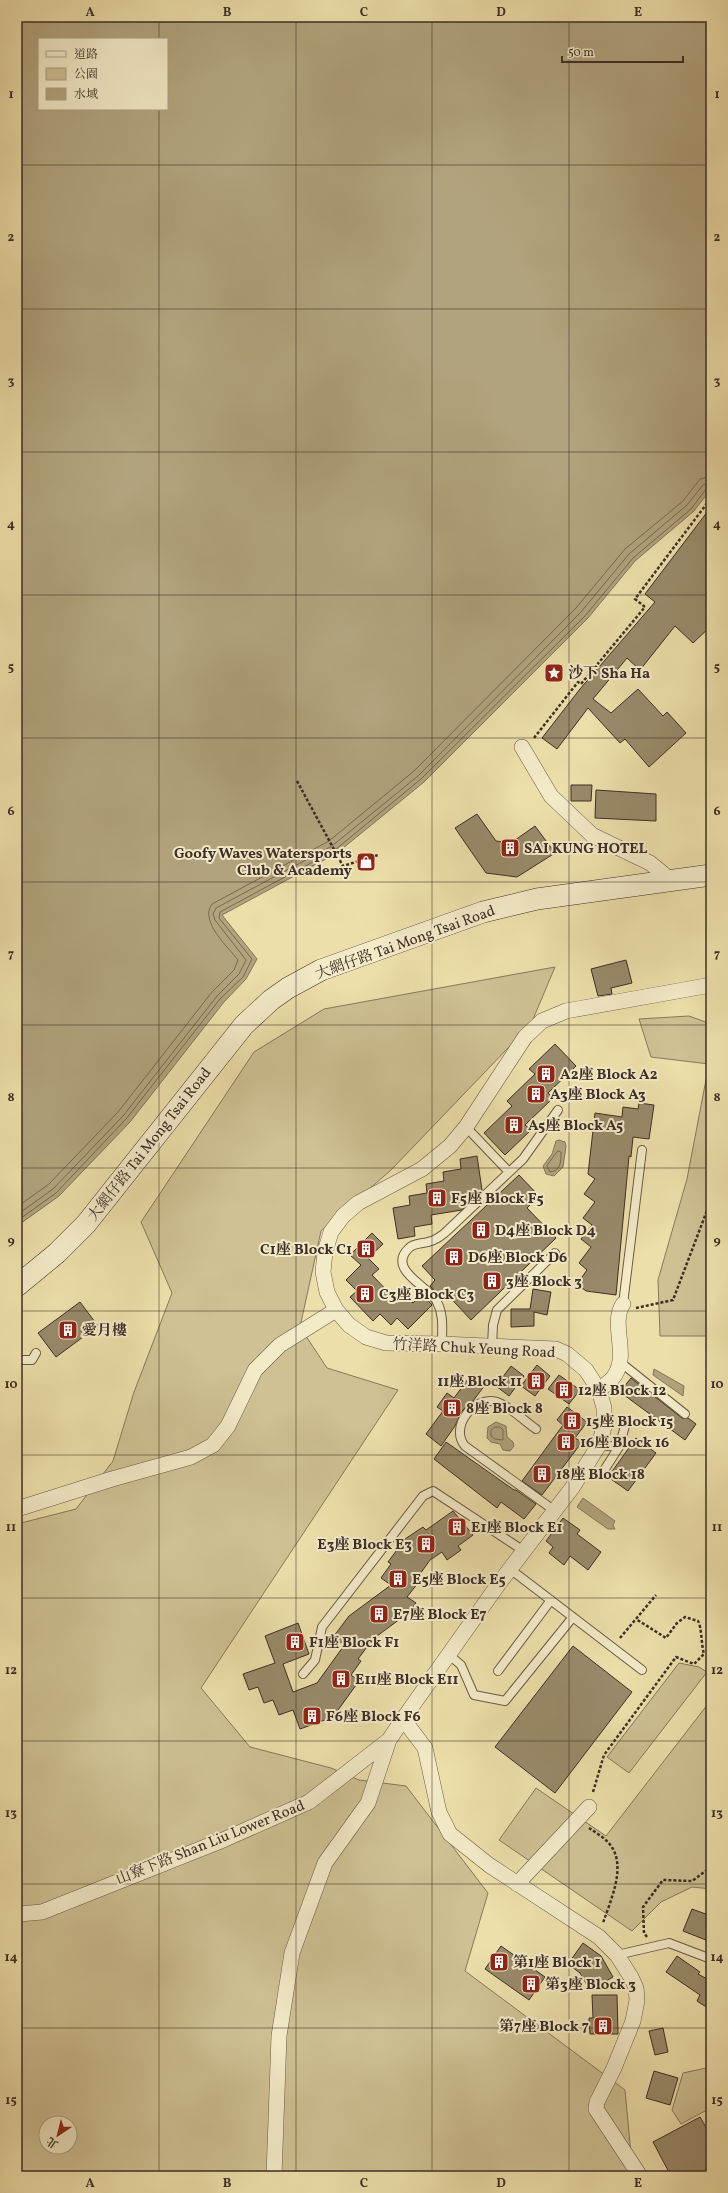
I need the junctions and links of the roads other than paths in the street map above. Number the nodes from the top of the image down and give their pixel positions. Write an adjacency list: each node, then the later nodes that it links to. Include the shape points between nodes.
1 (522, 747): 3 (street, via 551,796 592,835 650,863)
2 (711, 875): 3 (main road, 大網仔路 Tai Mong Tsai Road)
3 (672, 881): 10 (main road, 大網仔路 Tai Mong Tsai Road, via 504,906 333,965 288,988 257,1012 240,1030 86,1224 57,1253)
4 (711, 985): 6 (street, 竹洋路 Chuk Yeung Road, via 566,1011 542,1021 525,1037)
5 (558, 1110): 8 (lane, via 523,1159)
6 (466, 1127): 8 (lane); 12 (street, 竹洋路 Chuk Yeung Road, via 450,1146 422,1169 358,1203 343,1216 331,1232 324,1252 323,1272 327,1292)
7 (642, 1150): 11 (lane)
8 (509, 1172): 13 (lane, via 444,1234 429,1242 410,1247 403,1257 407,1275 418,1281 436,1300 442,1313)
9 (555, 1253): 14 (lane, via 498,1310 492,1325)
10 (17, 1286)
11 (621, 1308): 17 (street)
12 (336, 1310): 13 (street, 竹洋路 Chuk Yeung Road, via 349,1325 366,1337 386,1343); 25 (street, via 280,1345 255,1370 228,1426 213,1445 191,1457)
13 (442, 1344): 14 (street, 竹洋路 Chuk Yeung Road)
14 (492, 1346): 18 (street, 竹洋路 Chuk Yeung Road, via 556,1349 578,1361 590,1374)
15 (36, 1353): 16 (lane, via 32,1360)
16 (17, 1360)
17 (620, 1362): 18 (street, via 615,1375); 19 (lane)
18 (599, 1390): 22 (street, 竹洋路 Chuk Yeung Road, via 604,1408 604,1427)
19 (685, 1414)
20 (625, 1426): 23 (lane)
21 (536, 1429): 26 (lane, via 505,1407 490,1402 479,1404 471,1410 462,1420 459,1433 465,1446)
22 (599, 1446): 23 (lane); 26 (street, 竹洋路 Chuk Yeung Road)
23 (619, 1447): 24 (lane)
24 (601, 1475)
25 (17, 1509)
26 (555, 1511): 27 (street, 竹洋路 Chuk Yeung Road)
27 (524, 1551): 28 (street, 竹洋路 Chuk Yeung Road); 34 (lane, via 433,1490 423,1496 322,1627 314,1660)
28 (510, 1569): 29 (lane); 31 (street, 竹洋路 Chuk Yeung Road)
29 (551, 1600): 30 (lane); 33 (lane)
30 (573, 1617): 31 (lane, via 505,1701 474,1695 461,1665); 32 (lane)
31 (448, 1654): 35 (street, 竹洋路 Chuk Yeung Road)
32 (642, 1670)
33 (498, 1671)
34 (303, 1674)
35 (403, 1719): 36 (street, 竹洋路 Chuk Yeung Road); 38 (street, via 425,1748 439,1812 450,1834)
36 (390, 1740): 39 (street, 山寮下路 Shan Liu Lower Road, via 309,1802 223,1840 42,1912 19,1914); 42 (street, 竹洋路 Chuk Yeung Road, via 368,1803 325,1863 292,1953 279,2036)
37 (589, 1807): 38 (street)
38 (517, 1884): 40 (street, via 599,1937)
39 (17, 1917)
40 (617, 1955): 41 (lane, via 674,1944); 43 (street, via 636,1988 637,2000 633,2021 596,2109)
41 (711, 1959)
42 (274, 2176)
43 (640, 2176)

